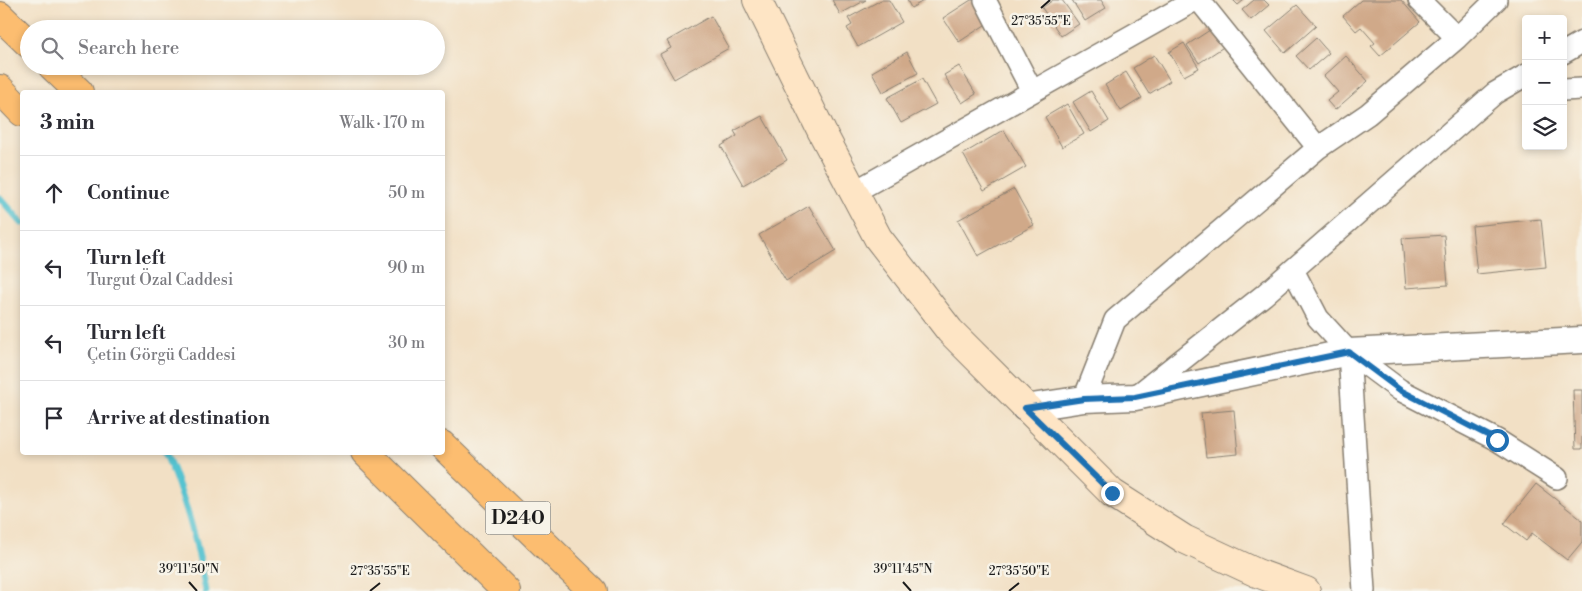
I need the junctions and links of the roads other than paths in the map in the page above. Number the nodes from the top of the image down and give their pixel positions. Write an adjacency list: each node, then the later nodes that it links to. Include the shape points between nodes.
1 (985, 0): 17 (street)
2 (1197, 0): 17 (street); 21 (street)
3 (1419, 0): 8 (street)
4 (1496, 0): 8 (street)
5 (758, 1): 22 (main road)
6 (0, 16): 7 (highway)
7 (20, 35)
8 (1457, 38): 21 (street, via 1368,114)
9 (1582, 42): 10 (street)
10 (1567, 51)
11 (61, 75): 14 (highway)
12 (1522, 77): 19 (street)
13 (0, 89): 20 (highway)
14 (77, 90)
15 (1567, 90): 16 (street)
16 (1582, 90)
17 (1032, 92): 22 (street)
18 (1522, 92): 19 (street)
19 (1495, 93): 23 (street)
20 (20, 110)
21 (1318, 148): 27 (street, via 1115,320)
22 (854, 192): 28 (main road, via 878,238 950,331)
23 (1293, 270): 25 (street, via 1318,318); 26 (street)
24 (1582, 340): 25 (street)
25 (1349, 352): 26 (street); 31 (street, via 1400,390 1497,440); 35 (street)
26 (1135, 397): 27 (street)
27 (1084, 399): 28 (street)
28 (1025, 408): 34 (main road, via 1112,493 1184,539 1257,573)
29 (445, 448): 33 (highway, D240)
30 (368, 455): 32 (highway, D240)
31 (1557, 478)
32 (506, 591)
33 (593, 591)
34 (1306, 591)
35 (1364, 591)

